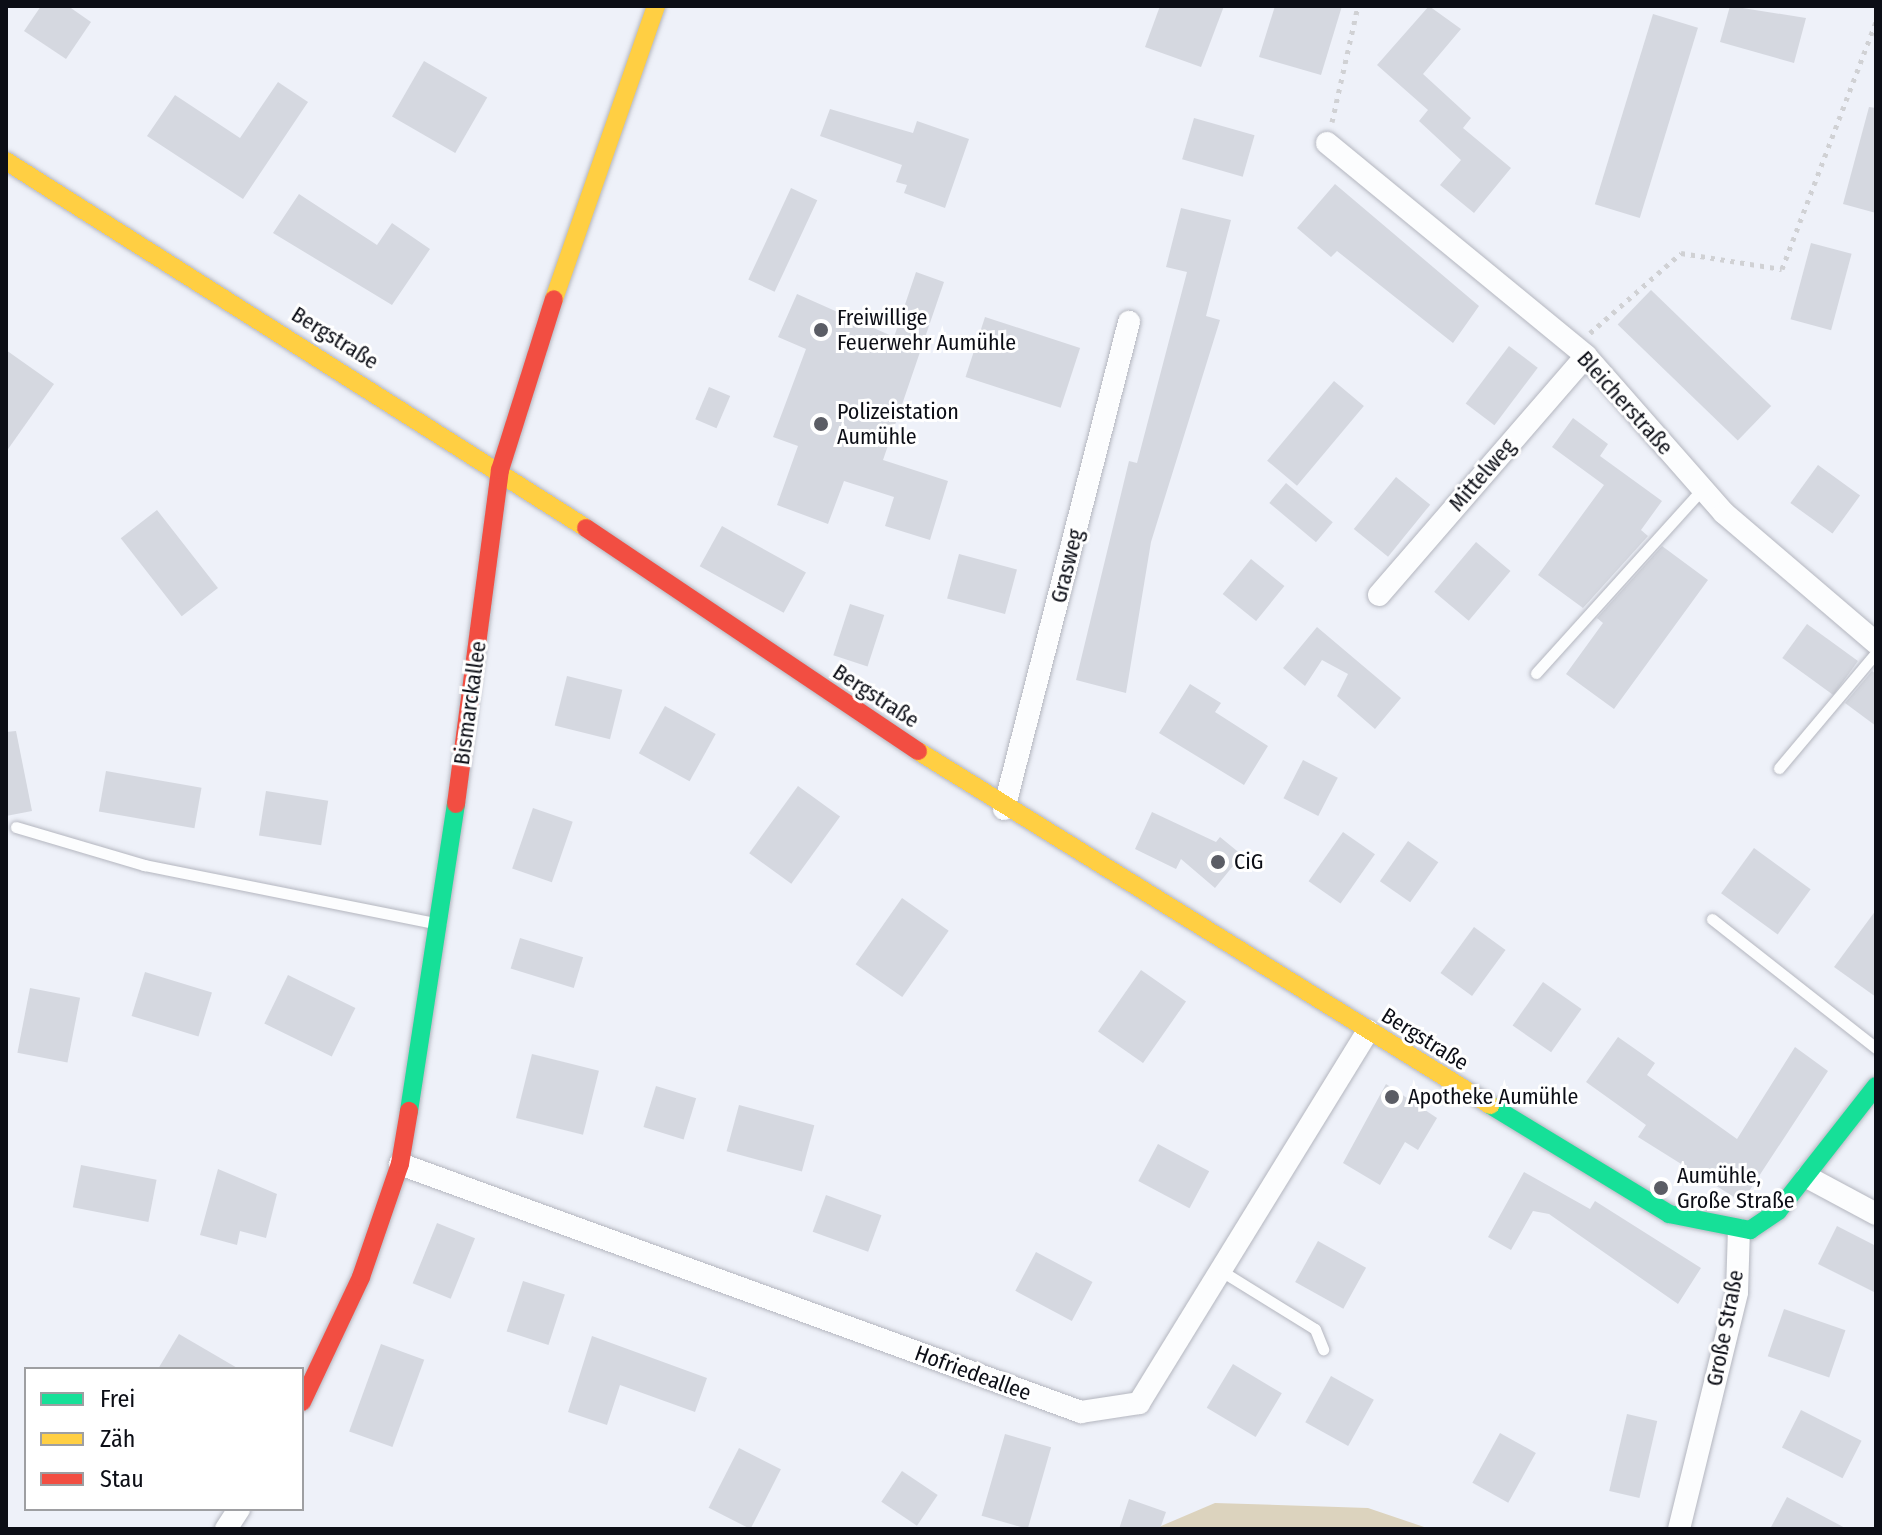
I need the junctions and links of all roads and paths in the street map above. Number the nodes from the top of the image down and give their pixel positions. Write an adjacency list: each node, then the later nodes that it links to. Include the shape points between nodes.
1 (656, 6): 8 (street, Bismarckallee, via 607,131)
2 (1358, 6): 4 (path)
3 (1876, 21): 7 (path, via 1782,269 1681,253)
4 (1327, 143): 7 (street, Bleicherstraße)
5 (6, 161): 8 (street, Bergstraße)
6 (1129, 322): 15 (street, Grasweg)
7 (1580, 351): 9 (street, Bleicherstraße); 10 (street, Mittelweg)
8 (500, 470): 15 (street, Bergstraße); 18 (street, Bismarckallee)
9 (1702, 489): 11 (street, Bleicherstraße); 13 (lane)
10 (1379, 595)
11 (1876, 643)
12 (1876, 653): 14 (lane)
13 (1536, 673)
14 (1779, 768)
15 (1004, 809): 19 (street, Bergstraße)
16 (16, 827): 18 (lane, via 144,865)
17 (1712, 919): 20 (lane)
18 (440, 924): 22 (street, Bismarckallee)
19 (1368, 1031): 25 (street, Bergstraße, via 1669,1214); 26 (street, Hofriedeallee)
20 (1876, 1048)
21 (1876, 1086): 23 (street)
22 (400, 1164): 26 (street, Hofriedeallee, via 1081,1412 1139,1403); 28 (street, Bismarckallee, via 361,1277)
23 (1807, 1177): 24 (street); 25 (street, via 1778,1211)
24 (1876, 1214)
25 (1739, 1230): 31 (street, Große Straße, via 1737,1292)
26 (1223, 1272): 27 (lane, via 1315,1329)
27 (1323, 1349)
28 (304, 1398)
29 (238, 1511): 30 (street)
30 (226, 1529)
31 (1679, 1529)

